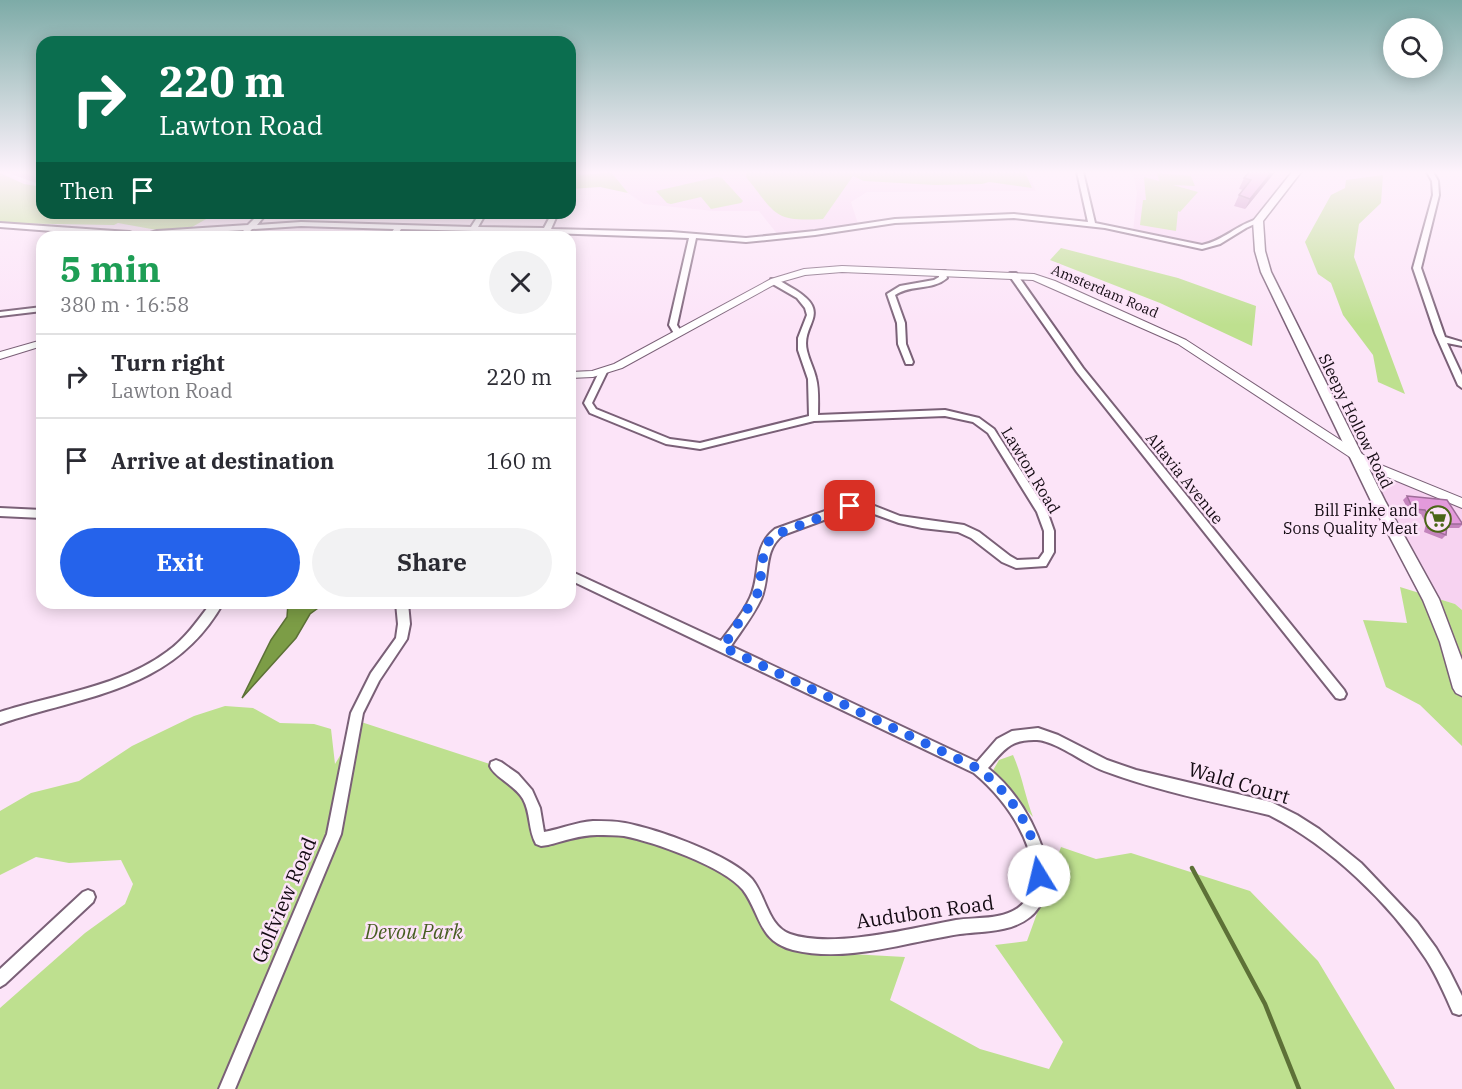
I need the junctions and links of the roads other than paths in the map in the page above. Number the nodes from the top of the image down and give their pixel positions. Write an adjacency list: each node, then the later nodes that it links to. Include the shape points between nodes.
1 (255, 223): 10 (street)
2 (477, 223): 12 (street)
3 (876, 223): 19 (street, via 771,238)
4 (1082, 223): 8 (street)
5 (1253, 223): 8 (street, via 1202,247)
6 (1258, 223): 35 (main road, Sleepy Hollow Road, via 1266,272)
7 (1429, 223): 26 (street, via 1417,268)
8 (1092, 224)
9 (1, 225): 13 (street)
10 (252, 226): 11 (street); 14 (street); 15 (street)
11 (399, 226): 12 (street); 16 (street)
12 (474, 228): 17 (street)
13 (86, 231)
14 (192, 231)
15 (247, 231)
16 (396, 231)
17 (510, 231)
18 (576, 234): 19 (street)
19 (693, 236): 25 (street, via 673,325)
20 (942, 273): 21 (street, Amsterdam Road); 22 (street, Amsterdam Road, via 825,269); 30 (street, via 938,282 901,287 891,294)
21 (1012, 275): 35 (street, Amsterdam Road, via 1053,283 1182,342); 44 (street, Altavia Avenue, via 1087,379)
22 (774, 281): 25 (street, Amsterdam Road); 34 (street, via 800,296 809,308 811,315 802,350 812,379)
23 (36, 310): 24 (street)
24 (0, 314)
25 (678, 333): 31 (street, Amsterdam Road)
26 (1442, 339): 27 (street); 33 (street)
27 (1462, 344)
28 (36, 346): 29 (street)
29 (0, 356)
30 (909, 362)
31 (603, 372): 32 (street, Amsterdam Road); 34 (street, Lawton Road, via 589,397 593,411 679,444 721,442)
32 (576, 374)
33 (1462, 385)
34 (814, 418): 42 (street, Lawton Road, via 945,413 984,424 1042,511 1049,531 1049,552 1042,563 1016,564 960,528 922,524 867,507 850,506 772,536 764,550 759,591)
35 (1355, 456): 36 (street, Amsterdam Road); 43 (main road, Sleepy Hollow Road, via 1431,599)
36 (1462, 503)
37 (0, 512): 38 (street)
38 (36, 514)
39 (576, 578): 42 (street, Audubon Road)
40 (213, 609): 45 (street, via 178,649 149,670)
41 (403, 609): 51 (street, Golfview Road, via 401,639 375,677 355,720 334,834)
42 (723, 647): 47 (street, Audubon Road)
43 (1462, 688)
44 (1340, 694)
45 (0, 718)
46 (496, 766): 47 (street, Audubon Road, via 530,798 541,839 592,828 622,829 660,840 728,869 746,883 768,926 792,942 827,945 998,923 1019,916 1032,906 1037,893 1039,856 1011,799)
47 (979, 769): 50 (street, Wald Court, via 1001,743 1012,737 1038,734 1136,776 1271,809 1292,818 1326,841 1396,909 1428,947)
48 (88, 897): 49 (street)
49 (0, 979)
50 (1459, 1007)
51 (227, 1089)

